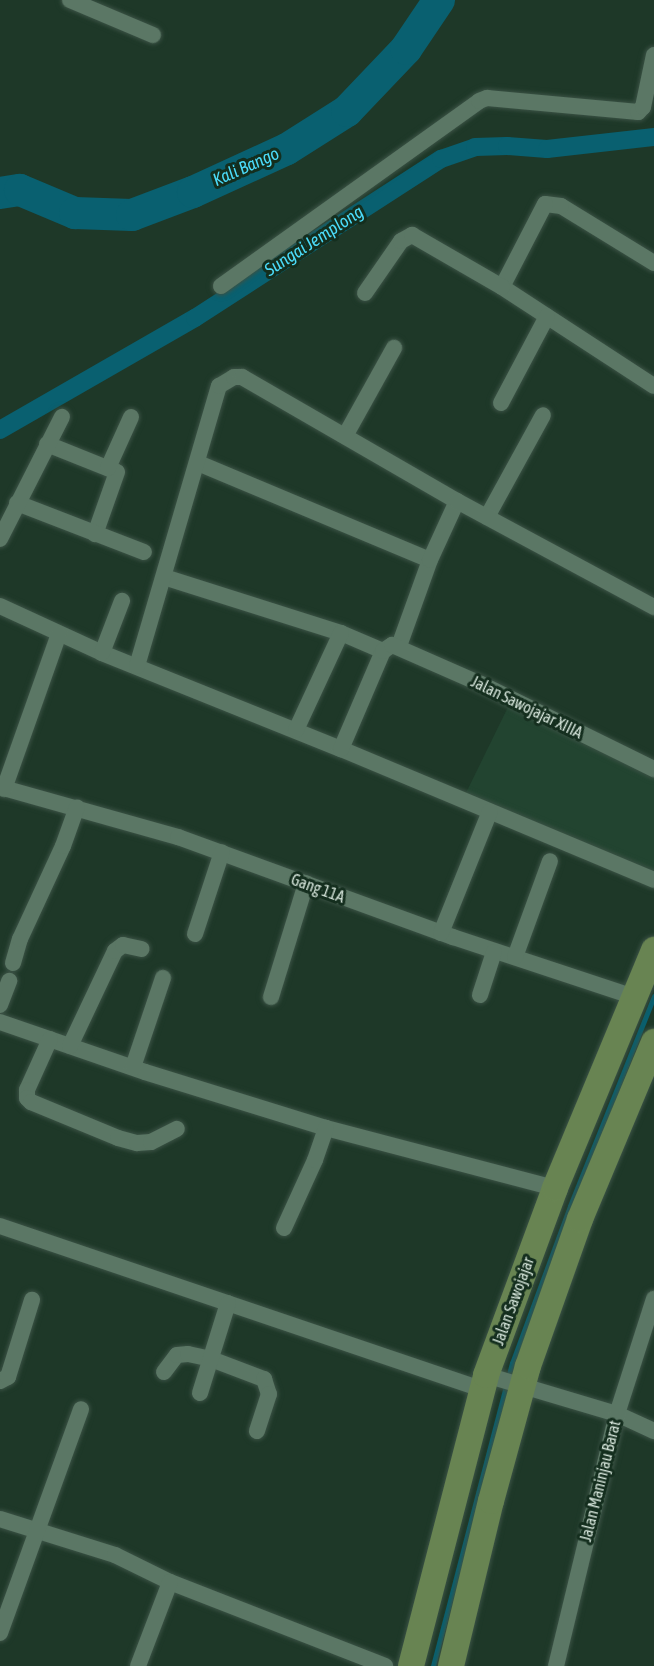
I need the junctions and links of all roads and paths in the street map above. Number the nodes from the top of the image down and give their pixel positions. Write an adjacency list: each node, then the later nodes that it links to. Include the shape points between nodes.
1 (73, 1): 2 (street)
2 (153, 35)
3 (654, 55): 5 (street, via 643,107 638,112 487,98 479,101)
4 (654, 263): 6 (street, via 561,206 545,204)
5 (221, 286)
6 (502, 287): 7 (street, via 412,235 401,241); 8 (street)
7 (365, 293)
8 (547, 316): 10 (street); 11 (street)
9 (394, 348): 15 (street)
10 (654, 386)
11 (501, 403)
12 (543, 415): 21 (street)
13 (62, 417): 16 (street)
14 (131, 417): 18 (street)
15 (345, 436): 17 (street, via 234,377 219,386); 19 (street)
16 (47, 444): 18 (street); 20 (street)
17 (198, 463): 25 (street); 26 (street)
18 (108, 468): 22 (street, via 117,471)
19 (457, 501): 21 (street); 25 (street)
20 (17, 503): 22 (street); 23 (street)
21 (487, 517): 29 (street)
22 (95, 534): 24 (street)
23 (0, 539)
24 (144, 552)
25 (430, 560): 32 (street)
26 (164, 577): 30 (street, Jalan Sawojajar XIIIA); 34 (street)
27 (122, 601): 33 (street)
28 (0, 606): 31 (street)
29 (654, 607)
30 (341, 633): 32 (street, Jalan Sawojajar XIIIA); 35 (street)
31 (59, 634): 33 (street); 38 (street)
32 (391, 648): 36 (street); 37 (street, Jalan Sawojajar XIIIA)
33 (102, 653): 34 (street)
34 (137, 666): 35 (street)
35 (296, 730): 36 (street)
36 (341, 748): 40 (street)
37 (654, 769)
38 (2, 788): 39 (street, Gang 11A)
39 (77, 807): 41 (street, Gang 11A); 51 (street)
40 (490, 811): 43 (street); 45 (street)
41 (222, 852): 44 (street, Gang 11A); 46 (street)
42 (550, 861): 50 (street)
43 (654, 880)
44 (306, 883): 45 (street, Gang 11A); 55 (street)
45 (441, 933): 49 (street, Gang 11A)
46 (195, 934)
47 (142, 950): 61 (street, via 123,945 115,951)
48 (654, 950): 56 (main road, Jalan Sawojajar)
49 (494, 952): 50 (street, Gang 11A); 54 (street)
50 (515, 957): 56 (street, Gang 11A)
51 (13, 963)
52 (163, 978): 62 (street)
53 (9, 981): 57 (street)
54 (480, 996)
55 (271, 997)
56 (634, 997): 65 (main road, Jalan Sawojajar)
57 (0, 1005)
58 (0, 1022): 59 (street)
59 (50, 1039): 61 (street); 64 (street, via 27,1089 31,1102 136,1143 151,1142)
60 (654, 1042): 65 (main road, Jalan Sawojajar)
61 (70, 1046): 62 (street)
62 (133, 1067): 63 (street)
63 (326, 1128): 65 (street); 67 (street)
64 (177, 1129)
65 (563, 1208): 74 (main road, Jalan Sawojajar); 74 (main road, Jalan Sawojajar)
66 (0, 1226): 70 (street)
67 (284, 1228)
68 (654, 1299): 77 (street, Jalan Maninjau Barat)
69 (32, 1300): 73 (street, via 8,1377)
70 (228, 1303): 71 (street); 74 (street)
71 (211, 1359): 72 (street, via 177,1355); 75 (street); 78 (street, via 264,1378 269,1394)
72 (164, 1372)
73 (0, 1381)
74 (501, 1382): 77 (street); 80 (main road, Jalan Sawojajar); 80 (main road, Jalan Sawojajar)
75 (200, 1393)
76 (81, 1409): 82 (street)
77 (617, 1414): 79 (street); 89 (street, Jalan Maninjau Barat)
78 (257, 1431)
79 (654, 1431)
80 (474, 1495): 87 (main road, Jalan Sawojajar); 88 (main road, Jalan Sawojajar)
81 (0, 1519): 82 (street)
82 (39, 1530): 83 (street, via 115,1555); 84 (street)
83 (170, 1582): 85 (street); 86 (street)
84 (0, 1633)
85 (138, 1666)
86 (385, 1666)
87 (411, 1666)
88 (451, 1666)
89 (556, 1666)

